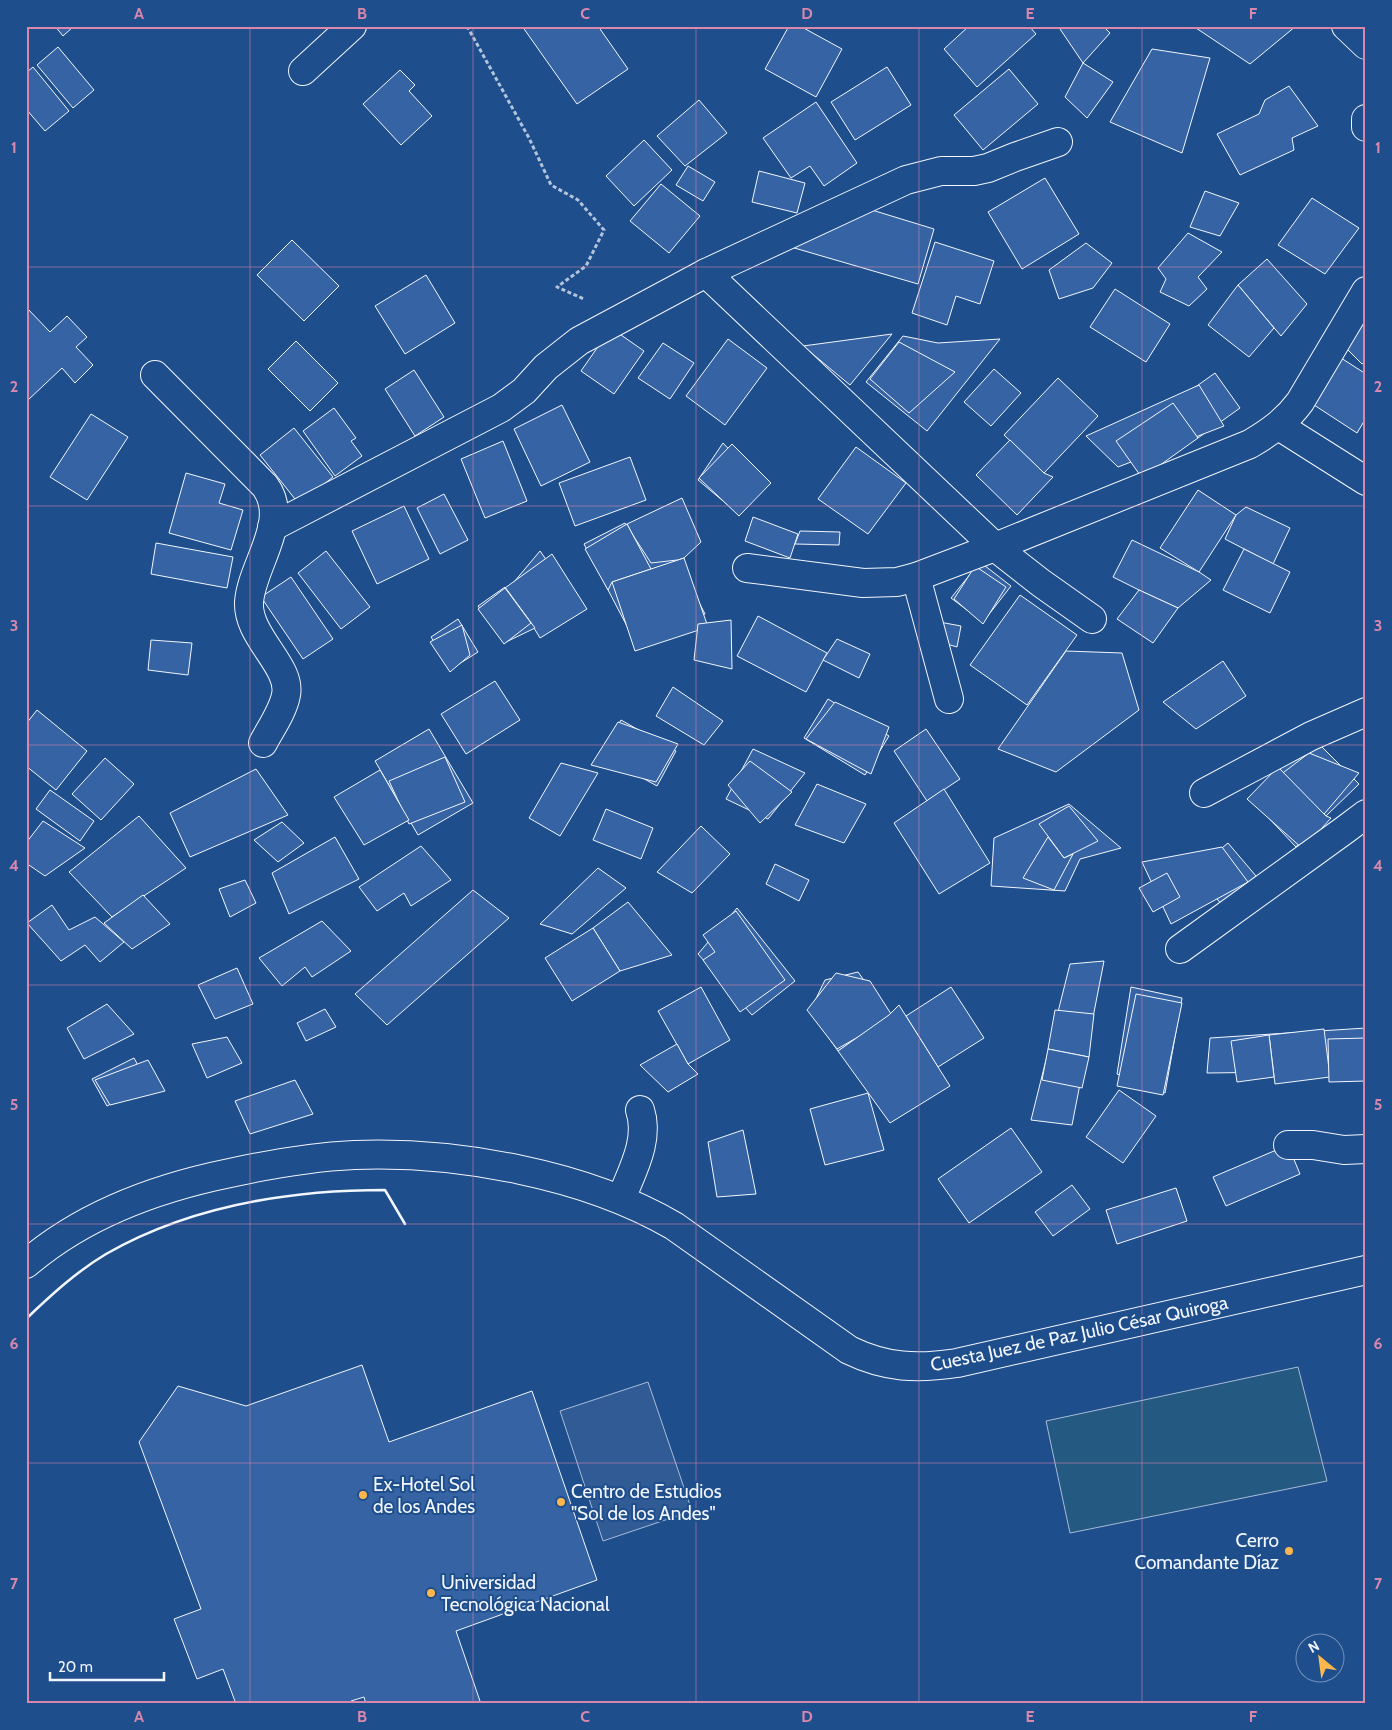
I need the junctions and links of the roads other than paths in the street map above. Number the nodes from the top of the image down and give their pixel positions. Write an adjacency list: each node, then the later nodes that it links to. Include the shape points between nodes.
1 (352, 26): 4 (street)
2 (1346, 26): 3 (street)
3 (1366, 45)
4 (303, 71)
5 (1366, 119): 6 (street)
6 (1366, 126)
7 (1058, 142): 8 (street, via 988,168 940,171 906,180)
8 (706, 273): 13 (street, via 579,341 501,408); 14 (street)
9 (1366, 291): 11 (street, via 1300,402)
10 (155, 375): 13 (street, via 265,486 273,500)
11 (1279, 426): 12 (street); 14 (street, via 1250,444)
12 (1366, 481)
13 (272, 527): 20 (street, via 252,589 250,613 287,688 284,703)
14 (996, 547): 16 (street); 17 (street)
15 (747, 568): 16 (street, via 881,584)
16 (916, 577): 18 (street)
17 (1092, 620)
18 (949, 699)
19 (1366, 712): 21 (street, via 1311,736)
20 (263, 743)
21 (1204, 793)
22 (1366, 814): 23 (street)
23 (1180, 949)
24 (640, 1110): 27 (street, via 644,1136)
25 (1288, 1145): 26 (street)
26 (1366, 1149)
27 (621, 1199): 28 (street, Cuesta Juez de Paz Julio César Quiroga, via 537,1174 456,1160 379,1155 326,1157 217,1175 151,1193 78,1227); 29 (street, Cuesta Juez de Paz Julio César Quiroga, via 674,1226 849,1350 887,1364 910,1367 957,1363)
28 (26, 1264)
29 (1366, 1270)

